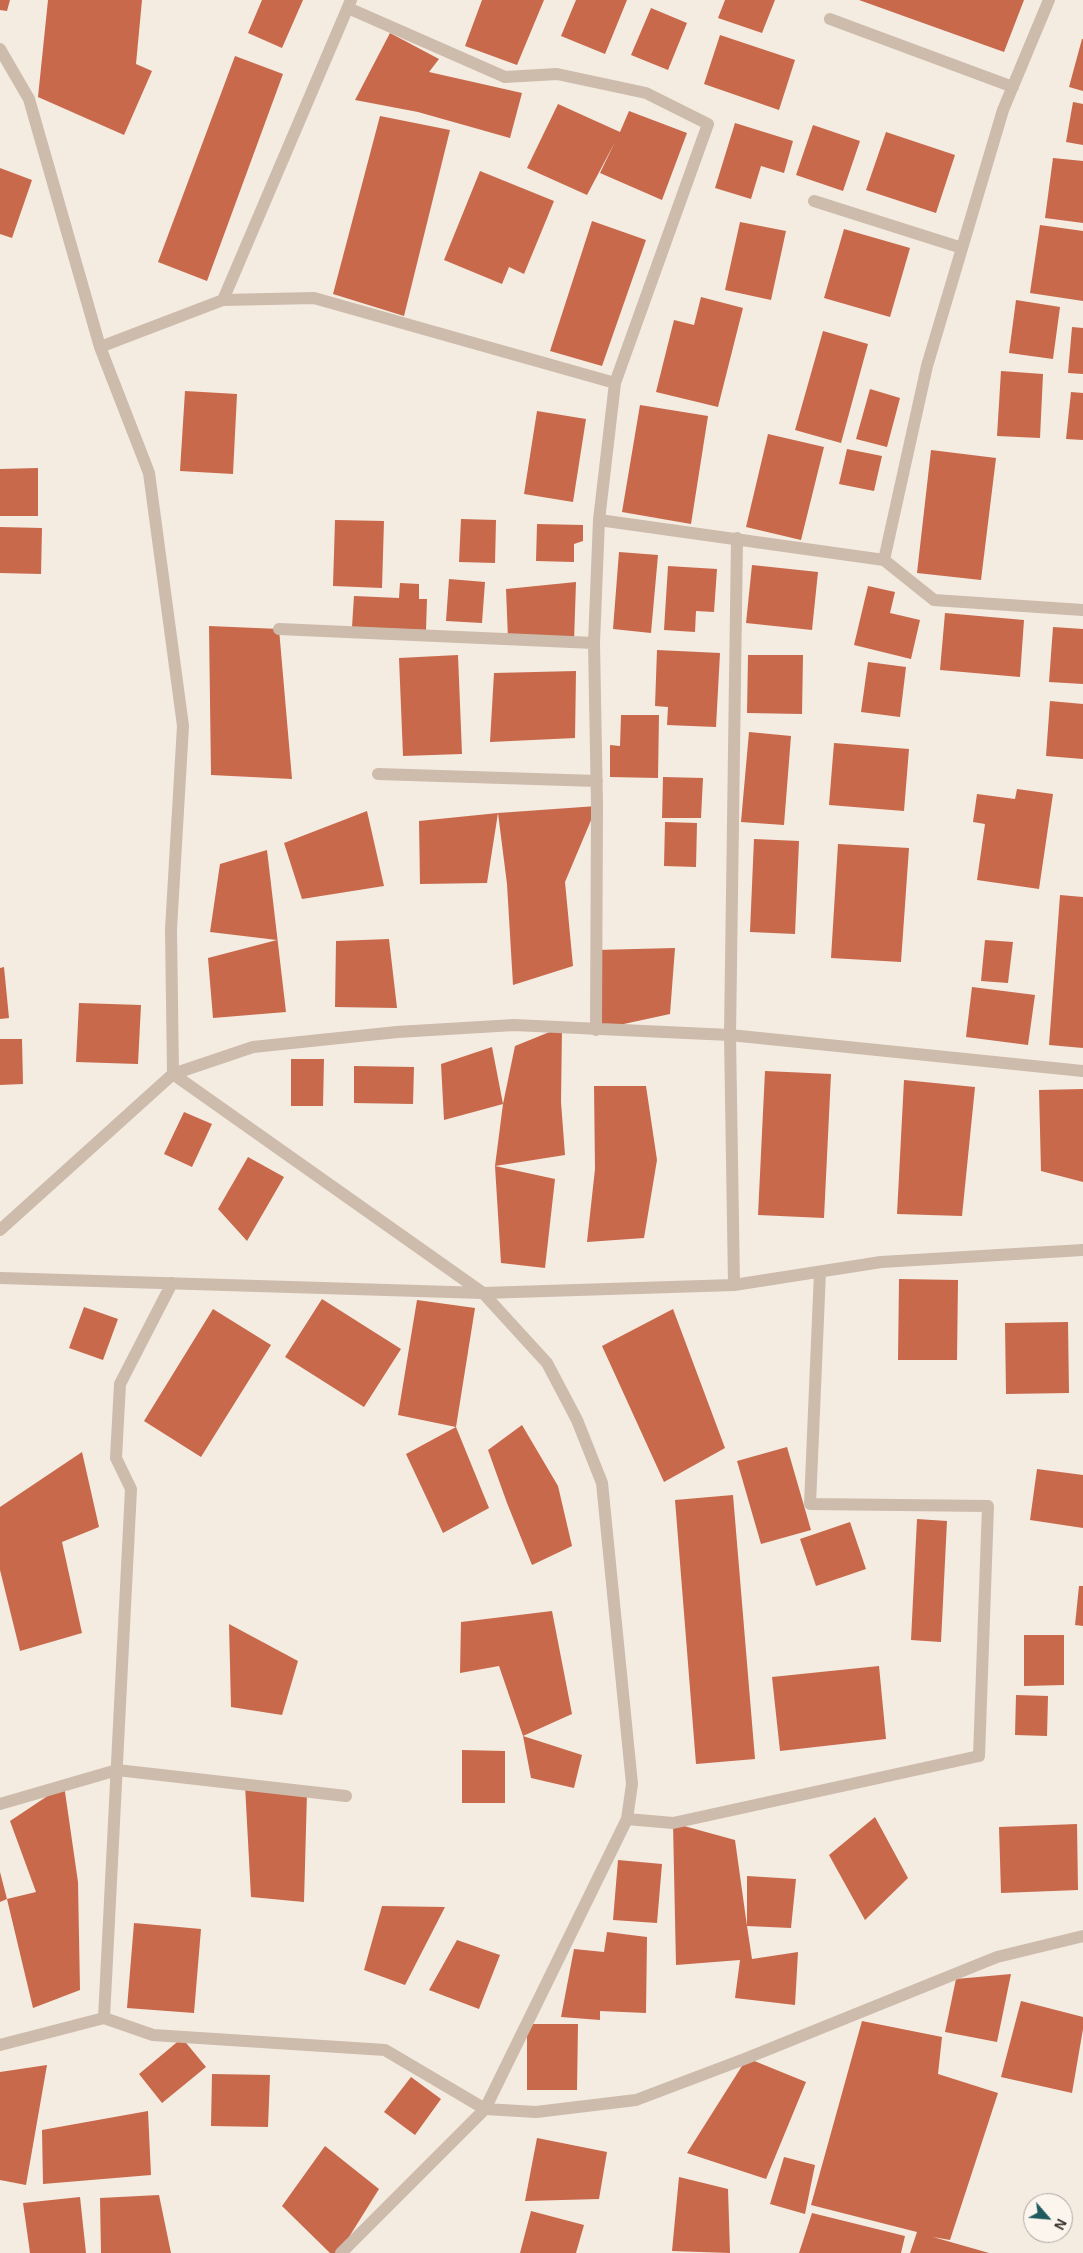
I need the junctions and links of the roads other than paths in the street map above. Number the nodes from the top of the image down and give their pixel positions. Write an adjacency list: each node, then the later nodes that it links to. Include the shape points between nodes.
1 (1049, 0): 5 (street)
2 (350, 4): 8 (street); 10 (street, via 504,77 557,74 646,93 708,124)
3 (830, 19): 5 (street)
4 (0, 49): 9 (street, via 29,99)
5 (1013, 87): 7 (street, via 1003,110)
6 (814, 202): 7 (street)
7 (962, 248): 13 (street, via 927,366)
8 (223, 300): 9 (street); 10 (street, via 314,298)
9 (100, 347): 22 (street, via 149,473 183,726 170,929)
10 (615, 383): 11 (street)
11 (599, 520): 12 (street); 16 (street)
12 (737, 538): 13 (street); 20 (street)
13 (884, 560): 14 (street, via 934,600)
14 (1083, 610)
15 (279, 629): 16 (street)
16 (594, 643): 18 (street)
17 (378, 774): 18 (street)
18 (597, 781): 19 (street)
19 (596, 1030): 20 (street); 22 (street, via 514,1024 252,1047)
20 (730, 1036): 21 (street); 28 (street)
21 (1083, 1071)
22 (173, 1074): 23 (street); 29 (street)
23 (0, 1230)
24 (1083, 1250): 25 (street, via 881,1262)
25 (820, 1272): 28 (street); 33 (street, via 810,1504 988,1506 979,1756 673,1823)
26 (0, 1278): 27 (street)
27 (172, 1283): 29 (street); 30 (street, via 120,1384 116,1458 132,1489)
28 (734, 1285): 29 (street)
29 (483, 1293): 33 (street, via 546,1363 577,1420 602,1483 632,1784)
30 (117, 1770): 31 (street); 32 (street); 35 (street)
31 (346, 1796)
32 (0, 1804)
33 (627, 1819): 37 (street)
34 (1083, 1936): 37 (street, via 997,1957 636,2100 536,2112)
35 (104, 2018): 36 (street); 37 (street, via 153,2034 385,2050)
36 (0, 2045)
37 (484, 2109): 38 (street)
38 (341, 2253)

